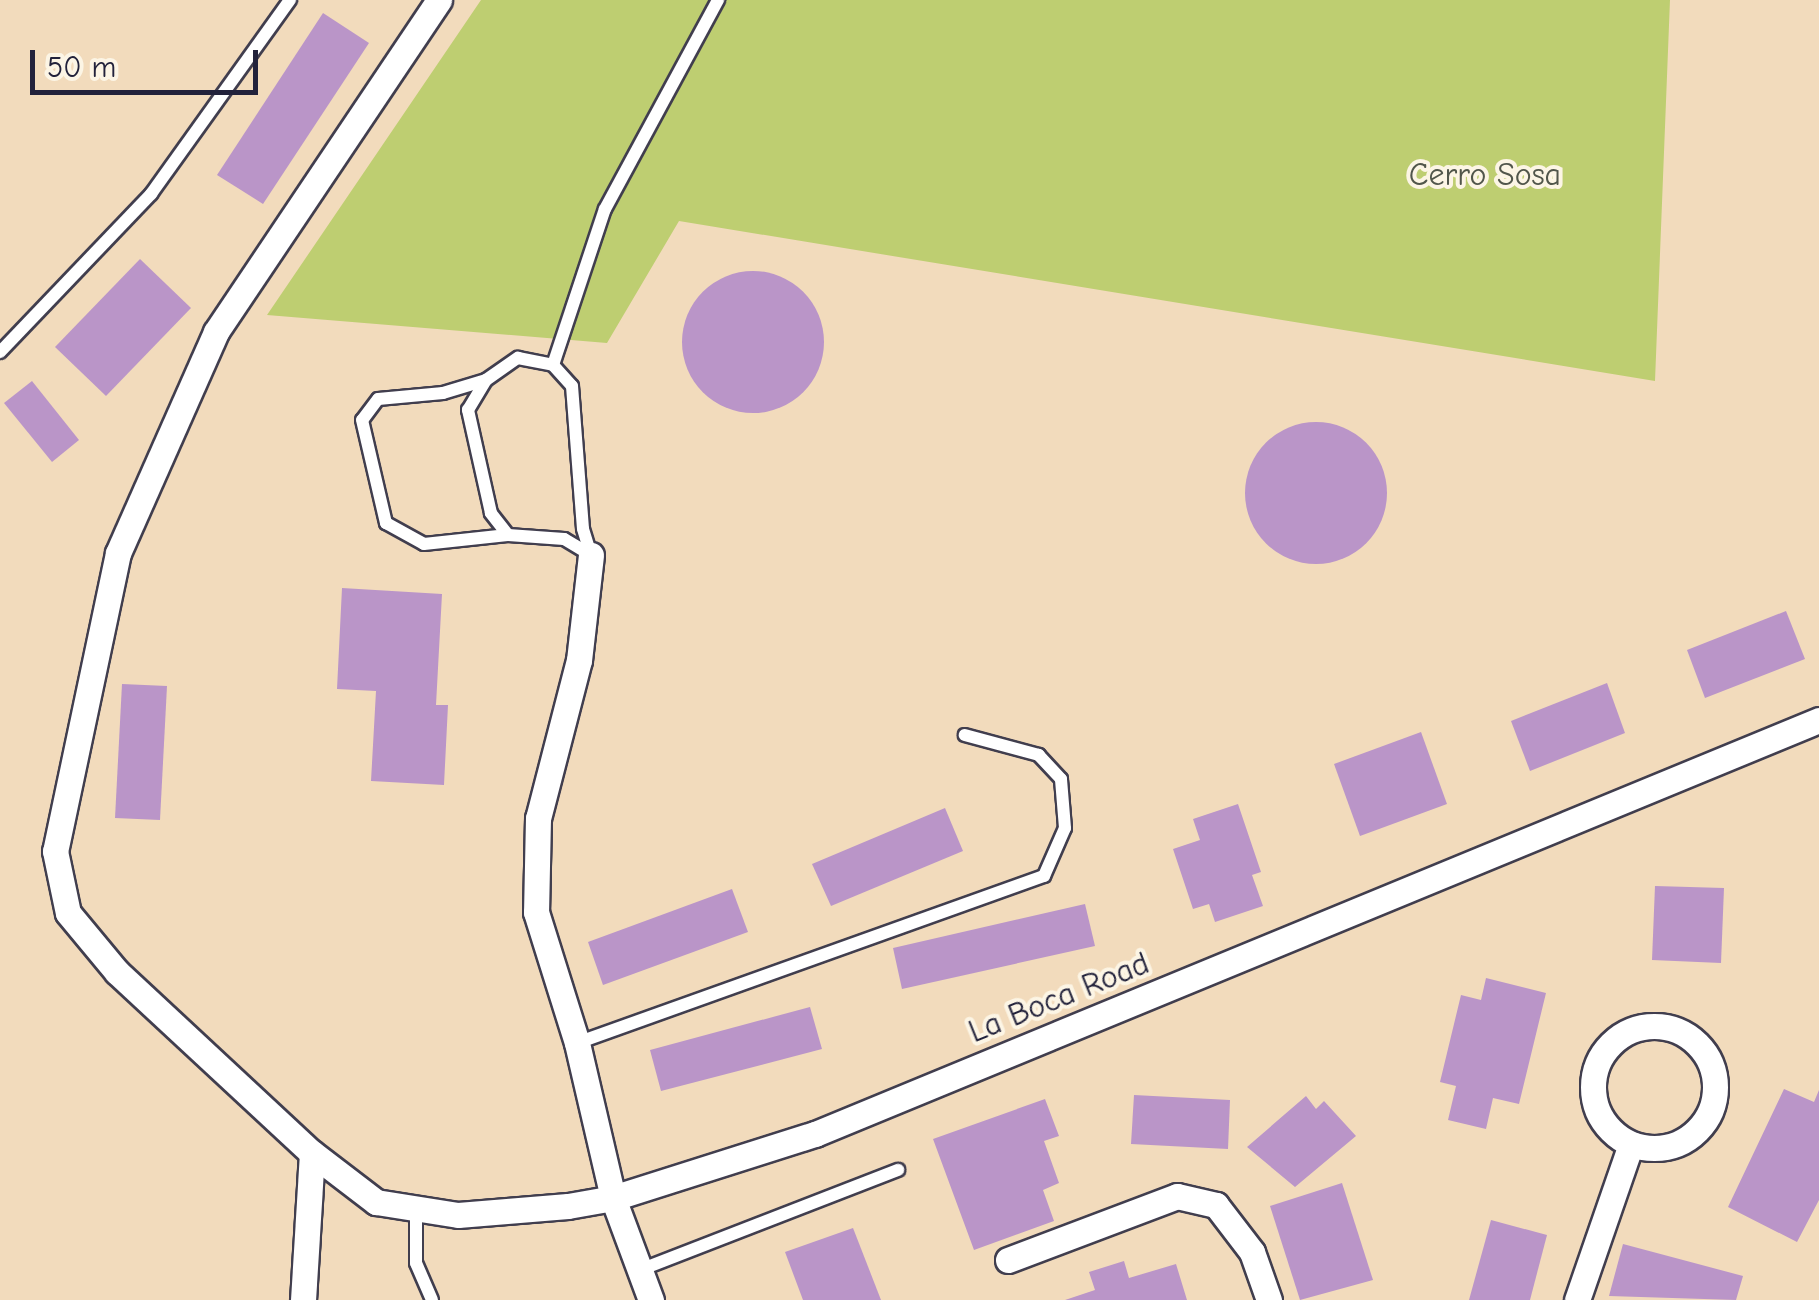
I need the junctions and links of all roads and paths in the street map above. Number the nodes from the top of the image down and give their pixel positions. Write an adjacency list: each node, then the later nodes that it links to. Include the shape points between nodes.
1 (290, 0): 4 (lane, via 151,194)
2 (440, 0): 13 (street, La Boca Road, via 216,332 118,553 55,851 68,913 117,972)
3 (718, 0): 5 (lane, via 605,210)
4 (0, 352)
5 (553, 365): 6 (lane, via 518,358); 8 (lane, via 572,386 582,530)
6 (486, 380): 7 (lane, via 468,410 478,476 491,513); 7 (lane, via 443,393 378,399 362,420 386,523 424,544)
7 (508, 535): 8 (lane, via 564,539)
8 (591, 555): 11 (street, via 579,660 538,818 536,912)
9 (1819, 720): 15 (street, La Boca Road, via 816,1134)
10 (966, 735): 11 (lane, via 1039,755 1061,779 1065,828 1044,876)
11 (577, 1043): 15 (street)
12 (1631, 1144): 12 (street, via 1669,1147 1702,1127 1712,1110 1716,1092 1707,1055 1678,1030 1640,1028 1621,1035 1597,1064 1594,1102 1602,1120); 23 (street)
13 (312, 1153): 16 (street, La Boca Road, via 376,1202); 19 (street)
14 (898, 1170): 18 (lane)
15 (613, 1198): 16 (street, La Boca Road, via 458,1215); 18 (street)
16 (416, 1208): 20 (lane, via 416,1263)
17 (1008, 1260): 22 (street, via 1177,1196 1216,1205 1252,1252)
18 (640, 1270): 21 (street)
19 (303, 1300)
20 (432, 1300)
21 (651, 1300)
22 (1269, 1300)
23 (1577, 1300)

